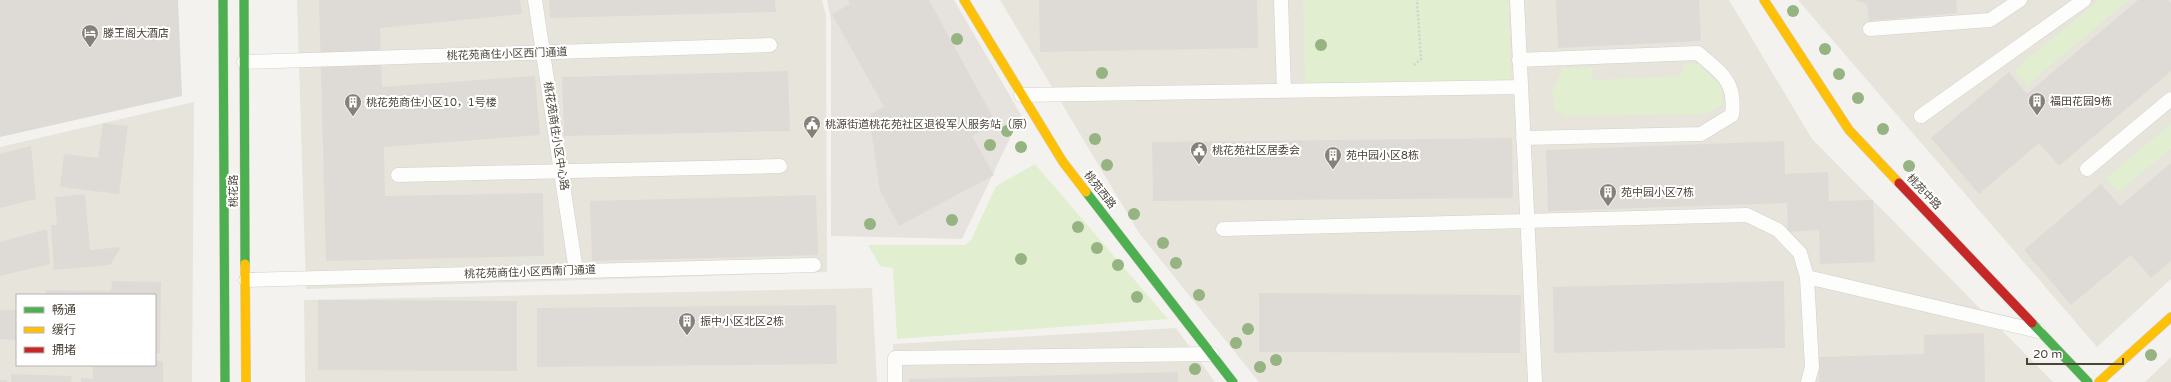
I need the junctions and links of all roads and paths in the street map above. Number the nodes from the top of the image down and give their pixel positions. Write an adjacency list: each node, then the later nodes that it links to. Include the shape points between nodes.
1 (223, 0): 36 (street, 桃花路)
2 (244, 0): 15 (street, 桃花路)
3 (535, 0): 13 (lane, 桃花苑商住小区中心路)
4 (964, 0): 19 (street, 桃苑西路)
5 (1281, 0): 18 (lane)
6 (1418, 0): 17 (path, via 1421,59)
7 (1517, 0): 14 (lane)
8 (1764, 0): 34 (street, 桃苑中路, via 1849,130)
9 (2020, 0): 11 (lane, via 1990,20)
10 (2084, 0): 21 (lane)
11 (1870, 29)
12 (770, 45): 13 (lane, 桃花苑商住小区西门通道)
13 (543, 52): 15 (lane, 桃花苑商住小区西门通道); 25 (lane, 桃花苑商住小区中心路)
14 (1520, 60): 16 (lane); 22 (lane, via 1698,53 1725,77 1734,98 1732,116 1702,134)
15 (244, 62): 32 (street, 桃花路)
16 (1521, 87): 17 (lane); 22 (lane)
17 (1387, 89): 18 (lane)
18 (1284, 91): 19 (lane)
19 (1021, 95): 35 (street, 桃苑西路, via 1063,162)
20 (2171, 99): 24 (lane)
21 (1921, 116)
22 (1523, 138): 27 (lane)
23 (780, 166): 25 (lane)
24 (2087, 169)
25 (561, 171): 26 (lane); 30 (lane, 桃花苑商住小区中心路)
26 (398, 175)
27 (1528, 221): 28 (lane); 31 (lane, via 1747,216 1778,230 1800,253); 40 (lane)
28 (1223, 229)
29 (814, 265): 30 (lane, 桃花苑商住小区西南门通道)
30 (576, 271): 32 (lane, 桃花苑商住小区西南门通道)
31 (1807, 277): 34 (lane); 41 (lane, via 1812,367)
32 (246, 280): 37 (street, 桃花路)
33 (2171, 316): 43 (street)
34 (2040, 332): 42 (street, 桃苑中路)
35 (1212, 354): 38 (lane, via 895,358); 39 (street, 桃苑西路)
36 (225, 382)
37 (246, 382)
38 (895, 382)
39 (1234, 382)
40 (1535, 382)
41 (1808, 382)
42 (2088, 382)
43 (2099, 382)

